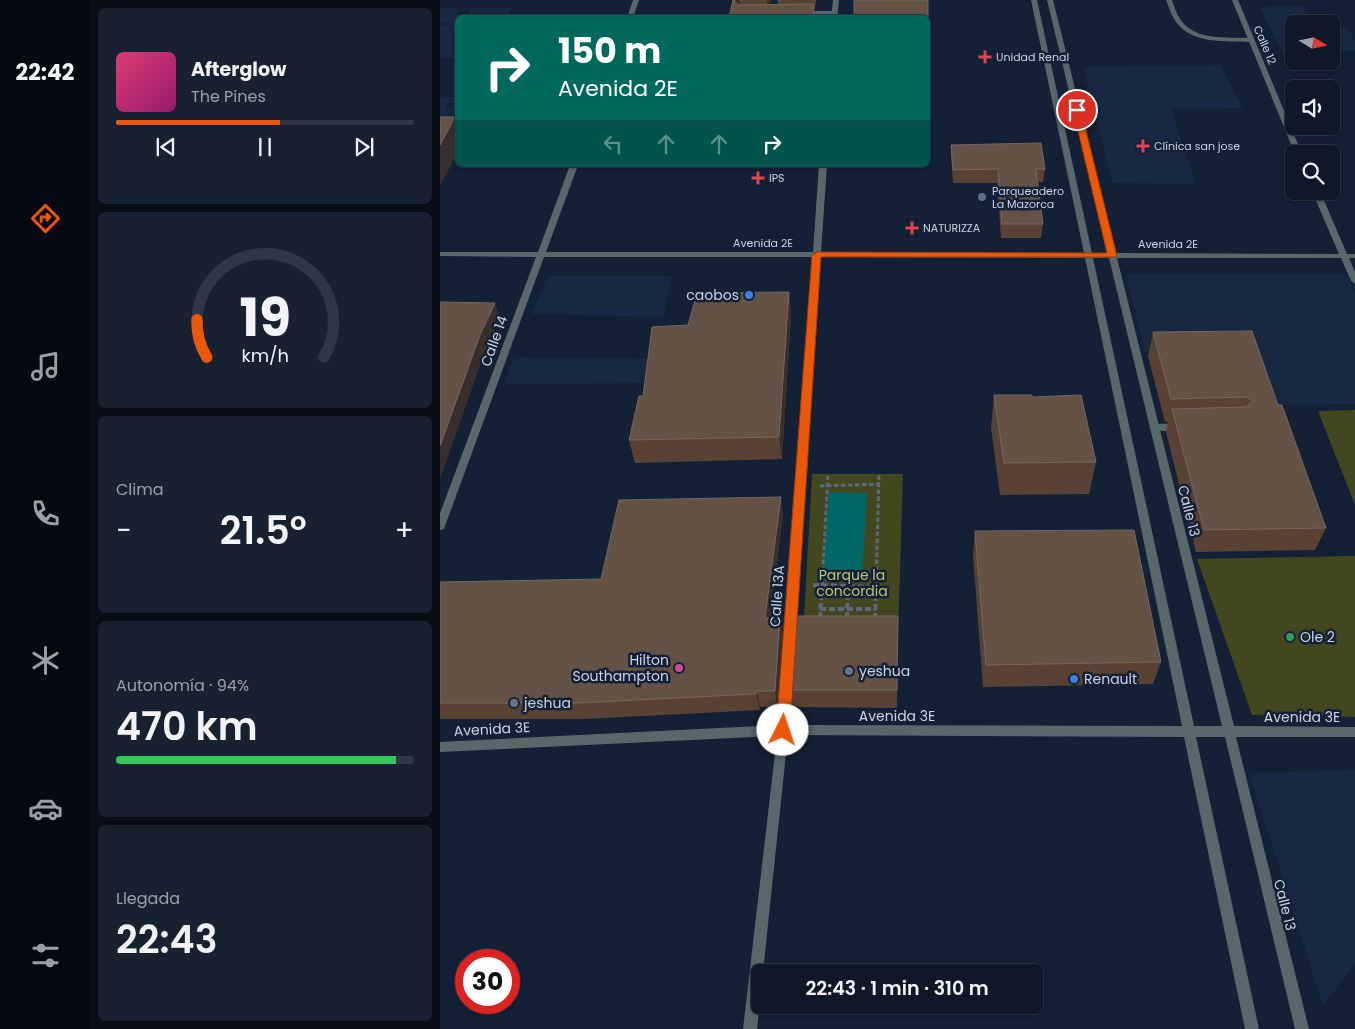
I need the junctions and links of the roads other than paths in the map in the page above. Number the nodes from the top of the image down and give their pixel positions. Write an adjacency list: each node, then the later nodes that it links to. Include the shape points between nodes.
1 (636, 0): 8 (street)
2 (836, 0): 9 (street)
3 (1034, 0): 18 (street)
4 (1050, 0): 19 (street, Calle 13)
5 (1169, 0): 10 (street, via 1180,24 1208,39)
6 (1235, 0): 10 (street, Calle 12)
7 (792, 13): 9 (street)
8 (631, 15)
9 (834, 15)
10 (1250, 40): 11 (street, Calle 12)
11 (1296, 145)
12 (573, 167): 16 (street, Calle 14)
13 (823, 167): 17 (street, Calle 13A)
14 (1320, 200): 20 (street)
15 (440, 254): 16 (street, Avenida 2E)
16 (541, 254): 17 (street, Avenida 2E); 25 (street, Calle 14)
17 (817, 255): 18 (street, Avenida 2E); 26 (street, Calle 13A)
18 (1088, 256): 19 (street, Avenida 2E); 27 (street)
19 (1112, 256): 20 (street, Avenida 2E); 24 (street, Calle 13)
20 (1344, 256): 21 (street, Avenida 2E); 22 (street)
21 (1355, 256)
22 (1355, 281)
23 (1192, 426): 24 (street)
24 (1154, 427): 28 (street, Calle 13)
25 (440, 526)
26 (783, 730): 27 (street, Avenida 3E); 30 (street, Avenida 3E); 31 (street, Calle 13A)
27 (1189, 732): 28 (street, Avenida 3E); 32 (street)
28 (1229, 732): 29 (street, Avenida 3E); 33 (street, Calle 13)
29 (1355, 732)
30 (440, 747)
31 (750, 1029)
32 (1252, 1029)
33 (1302, 1029)

